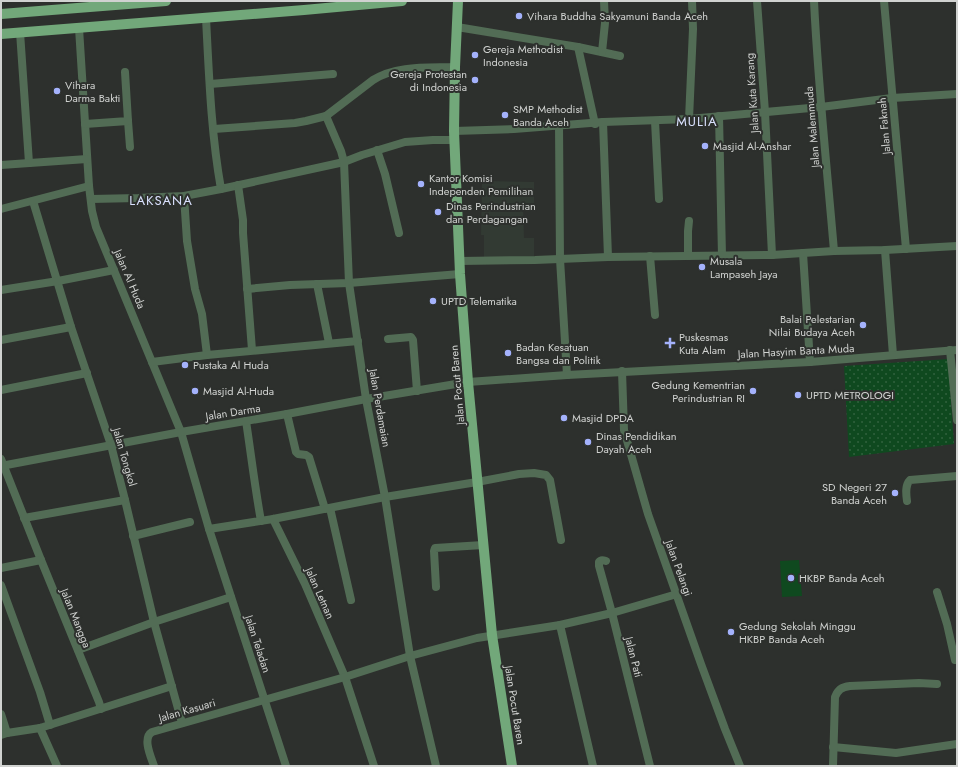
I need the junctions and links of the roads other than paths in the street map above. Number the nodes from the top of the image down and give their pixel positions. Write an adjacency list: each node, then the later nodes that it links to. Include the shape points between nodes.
1 (166, 1): 9 (main road)
2 (402, 1): 10 (main road)
3 (458, 1): 13 (main road, Jalan Pocut Baren)
4 (604, 1): 18 (street, via 606,23)
5 (692, 1): 30 (street)
6 (757, 1): 27 (street, Jalan Kuta Karang)
7 (814, 1): 26 (street, Jalan Malemmuda)
8 (884, 1): 25 (street, Jalan Faknah)
9 (131, 2): 11 (main road)
10 (304, 5): 12 (main road)
11 (1, 14)
12 (206, 18): 14 (main road); 23 (street)
13 (457, 27): 17 (street); 20 (main road, Jalan Pocut Baren)
14 (78, 28): 15 (main road); 34 (street, Jalan Al Huda)
15 (20, 32): 16 (main road); 42 (street)
16 (1, 34)
17 (578, 47): 18 (street); 33 (street)
18 (602, 52): 19 (street)
19 (620, 56)
20 (455, 67): 28 (street, via 410,69 381,75); 37 (main road, Jalan Pocut Baren)
21 (125, 72): 31 (street)
22 (334, 74): 23 (street)
23 (210, 84): 36 (street)
24 (957, 94): 25 (street)
25 (892, 98): 26 (street); 55 (street, Jalan Faknah)
26 (821, 107): 27 (street); 57 (street, Jalan Malemmuda)
27 (765, 112): 29 (street); 59 (street, Jalan Kuta Karang)
28 (326, 116): 36 (street, via 300,122); 41 (street, Jalan Perdamaian)
29 (718, 116): 30 (street); 62 (street)
30 (689, 119): 32 (street)
31 (128, 121): 34 (street); 38 (street)
32 (655, 121): 33 (street); 49 (street)
33 (599, 123): 35 (street); 63 (street)
34 (84, 124): 40 (street, Jalan Al Huda)
35 (559, 125): 37 (street); 64 (street)
36 (214, 129): 46 (street)
37 (454, 136): 39 (street, via 405,142); 65 (main road, Jalan Pocut Baren)
38 (130, 147)
39 (377, 150): 41 (street); 53 (street)
40 (87, 159): 42 (street); 45 (street, Jalan Al Huda)
41 (344, 162): 44 (street); 69 (street, Jalan Perdamaian)
42 (29, 163): 43 (street)
43 (1, 165)
44 (238, 185): 46 (street); 71 (street)
45 (89, 186): 48 (street, Jalan Al Huda); 50 (street)
46 (221, 189): 47 (street)
47 (184, 196): 48 (street); 81 (street, via 187,241 194,289 202,314)
48 (91, 199): 66 (street, Jalan Al Huda, via 96,227)
49 (659, 199)
50 (33, 201): 51 (street); 68 (street, Jalan Tongkol)
51 (1, 209)
52 (689, 221): 61 (street)
53 (399, 233)
54 (957, 246): 55 (street)
55 (906, 249): 56 (street)
56 (885, 250): 57 (street); 82 (street)
57 (834, 252): 58 (street)
58 (803, 254): 59 (street); 84 (street)
59 (772, 255): 62 (street)
60 (650, 256): 61 (street); 63 (street); 73 (street)
61 (688, 256): 62 (street)
62 (722, 256)
63 (608, 257): 64 (street)
64 (560, 259): 65 (street); 87 (street)
65 (460, 261): 67 (main road, Jalan Pocut Baren)
66 (114, 270): 68 (street); 83 (street, Jalan Al Huda)
67 (460, 274): 69 (street); 88 (main road, Jalan Pocut Baren)
68 (58, 281): 72 (street); 74 (street, Jalan Tongkol)
69 (349, 283): 70 (street); 77 (street, Jalan Perdamaian)
70 (317, 284): 71 (street); 78 (street)
71 (247, 289): 79 (street)
72 (1, 290)
73 (655, 315)
74 (71, 327): 75 (street); 86 (street, Jalan Tongkol)
75 (1, 340)
76 (388, 340): 90 (street, via 413,340)
77 (358, 341): 78 (street); 91 (street, Jalan Perdamaian)
78 (328, 343): 79 (street)
79 (252, 350): 81 (street)
80 (954, 350): 82 (street, Jalan Hasyim Banta Muda); 93 (street)
81 (207, 355): 83 (street)
82 (893, 355): 84 (street, Jalan Hasyim Banta Muda)
83 (152, 362): 95 (street, Jalan Al Huda)
84 (810, 362): 85 (street, Jalan Hasyim Banta Muda)
85 (622, 372): 87 (street, Jalan Hasyim Banta Muda); 118 (street, Jalan Pelangi, via 624,430 628,447 648,514)
86 (87, 373): 89 (street); 96 (street, Jalan Tongkol)
87 (567, 375): 88 (street, Jalan Hasyim Banta Muda)
88 (468, 382): 90 (street, Jalan Darma); 99 (main road, Jalan Pocut Baren)
89 (1, 390)
90 (417, 391): 91 (street, Jalan Darma)
91 (366, 399): 92 (street, Jalan Darma); 100 (street, Jalan Perdamaian)
92 (287, 414): 94 (street, Jalan Darma); 103 (street, via 296,452 309,457)
93 (957, 420)
94 (246, 421): 95 (street, Jalan Darma); 106 (street)
95 (181, 432): 96 (street, Jalan Darma); 108 (street, Jalan Al Huda)
96 (111, 445): 97 (street, Jalan Darma); 101 (street, Jalan Tongkol)
97 (2, 464): 104 (street, Jalan Mangga)
98 (957, 476): 102 (street, via 910,480 907,483)
99 (477, 482): 100 (street); 110 (street, via 519,474 546,475 550,480); 111 (main road, Jalan Pocut Baren)
100 (384, 497): 103 (street); 127 (street, Jalan Perdamaian)
101 (125, 500): 104 (street); 109 (street, Jalan Tongkol)
102 (907, 501)
103 (328, 508): 105 (street); 120 (street)
104 (24, 518): 112 (street, Jalan Mangga)
105 (273, 519): 106 (street); 129 (street, Jalan Letnan)
106 (261, 521): 108 (street)
107 (190, 522): 109 (street)
108 (209, 529): 119 (street, Jalan Teladan)
109 (133, 536): 122 (street, Jalan Tongkol)
110 (561, 540)
111 (483, 545): 116 (street, via 435,548); 125 (main road, Jalan Pocut Baren)
112 (41, 560): 114 (street); 126 (street, Jalan Mangga)
113 (606, 561): 121 (street, Jalan Pati, via 600,561 599,566)
114 (1, 568)
115 (1, 585): 136 (street)
116 (436, 586)
117 (937, 592): 124 (street)
118 (677, 594): 121 (street, Jalan Kasuari); 149 (street, Jalan Pelangi)
119 (231, 597): 122 (street); 132 (street, Jalan Teladan)
120 (351, 600)
121 (612, 613): 123 (street, Jalan Kasuari); 148 (street, Jalan Pati)
122 (154, 622): 126 (street); 131 (street, Jalan Tongkol)
123 (560, 625): 125 (street, Jalan Kasuari); 147 (street)
124 (953, 632): 128 (street)
125 (492, 635): 127 (street, Jalan Kasuari); 146 (main road, Jalan Pocut Baren)
126 (78, 650): 133 (street, Jalan Mangga)
127 (410, 656): 129 (street, Jalan Kasuari); 145 (street, Jalan Perdamaian)
128 (955, 660)
129 (345, 677): 132 (street, Jalan Kasuari); 144 (street, Jalan Letnan)
130 (937, 684): 140 (street, via 843,687 835,697)
131 (172, 686): 133 (street); 135 (street, Jalan Tongkol)
132 (264, 699): 135 (street, Jalan Kasuari); 143 (street, Jalan Teladan)
133 (101, 709): 136 (street)
134 (1, 714): 138 (street)
135 (182, 723): 142 (street, Jalan Kasuari, via 149,734 147,742)
136 (50, 725): 137 (street)
137 (40, 728): 138 (street); 141 (street)
138 (4, 734)
139 (957, 744): 140 (street, via 896,753)
140 (833, 747): 150 (street)
141 (57, 766)
142 (154, 766)
143 (286, 766)
144 (374, 766)
145 (436, 766)
146 (512, 766)
147 (593, 766)
148 (650, 766)
149 (740, 766)
150 (833, 766)

